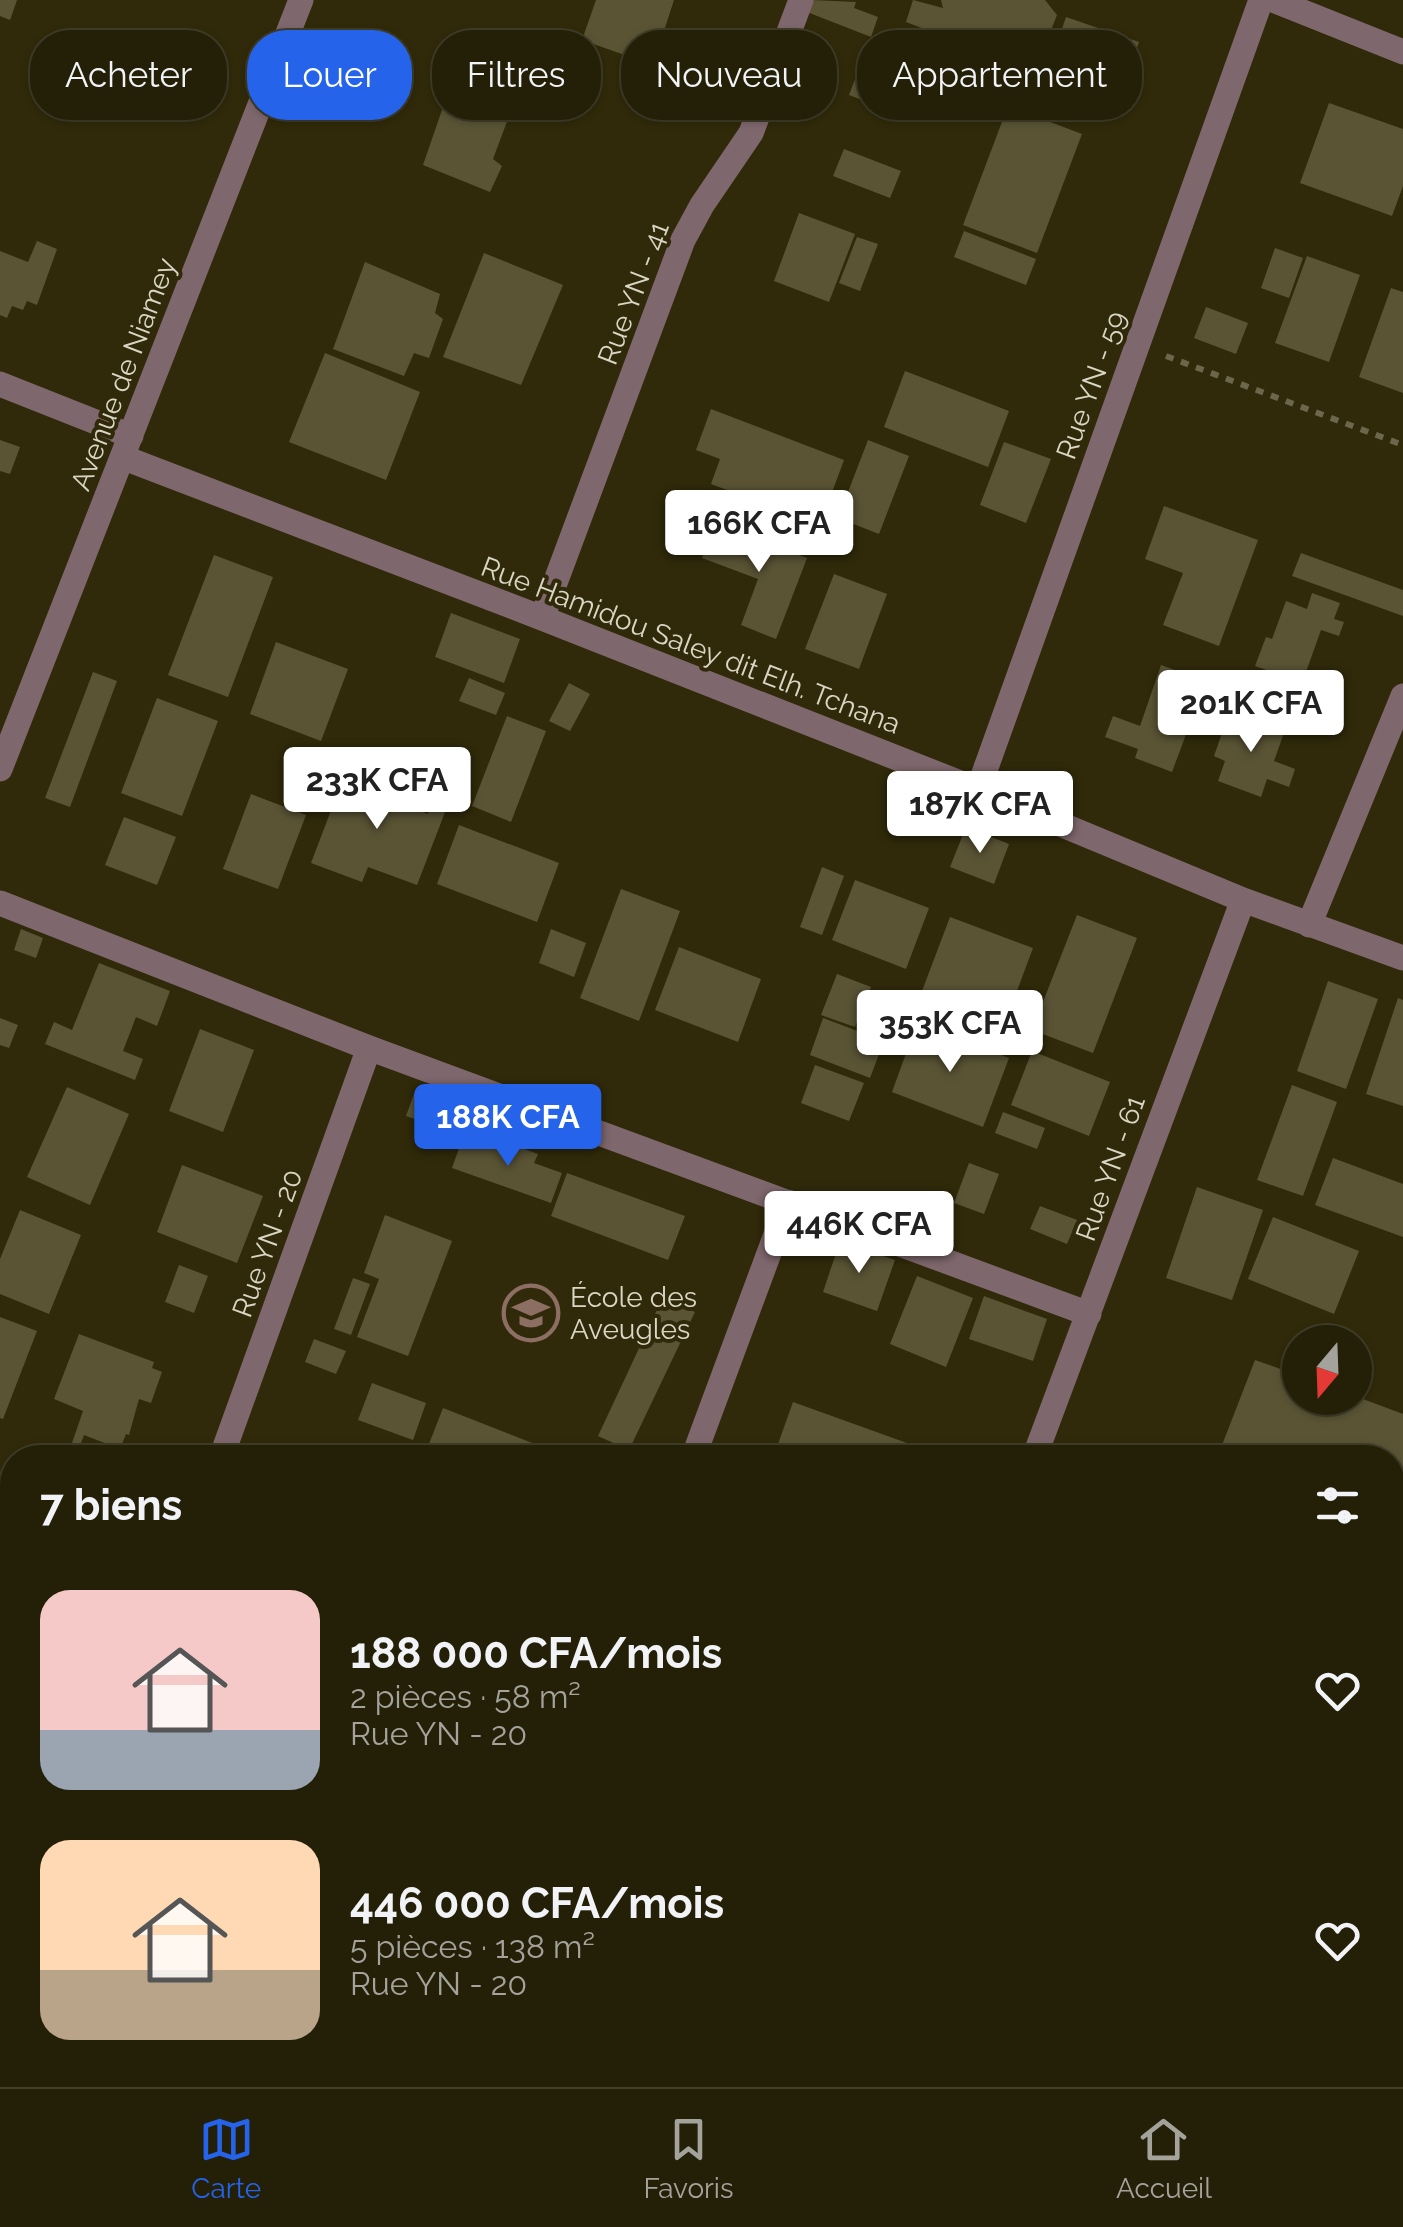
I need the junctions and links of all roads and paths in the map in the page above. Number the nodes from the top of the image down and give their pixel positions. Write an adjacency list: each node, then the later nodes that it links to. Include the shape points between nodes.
1 (301, 0): 9 (street, Avenue de Niamey)
2 (801, 0): 10 (street, Rue YN - 41, via 751,132 683,240)
3 (1261, 0): 6 (street, Rue YN - 59)
4 (1274, 0): 5 (street)
5 (1403, 52)
6 (1137, 346): 8 (path); 13 (street, Rue YN - 59)
7 (0, 384): 9 (street, Rue Hamidou Saley dit Elh. Tchana)
8 (1403, 444)
9 (126, 446): 10 (street, Rue Hamidou Saley dit Elh. Tchana); 12 (street, Avenue de Niamey)
10 (542, 618): 13 (street, Rue Hamidou Saley dit Elh. Tchana)
11 (1403, 696): 16 (street)
12 (0, 769)
13 (978, 790): 14 (street, Rue Hamidou Saley dit Elh. Tchana)
14 (1242, 900): 16 (street, Rue Hamidou Saley dit Elh. Tchana); 20 (street, Rue YN - 61)
15 (0, 903): 18 (street)
16 (1309, 924): 17 (street, Rue Hamidou Saley dit Elh. Tchana)
17 (1403, 958)
18 (369, 1048): 19 (street); 21 (street, Rue YN - 20)
19 (788, 1202): 20 (street); 22 (street)
20 (1088, 1314): 23 (street, Rue YN - 61)
21 (226, 1445)
22 (698, 1445)
23 (1039, 1445)

